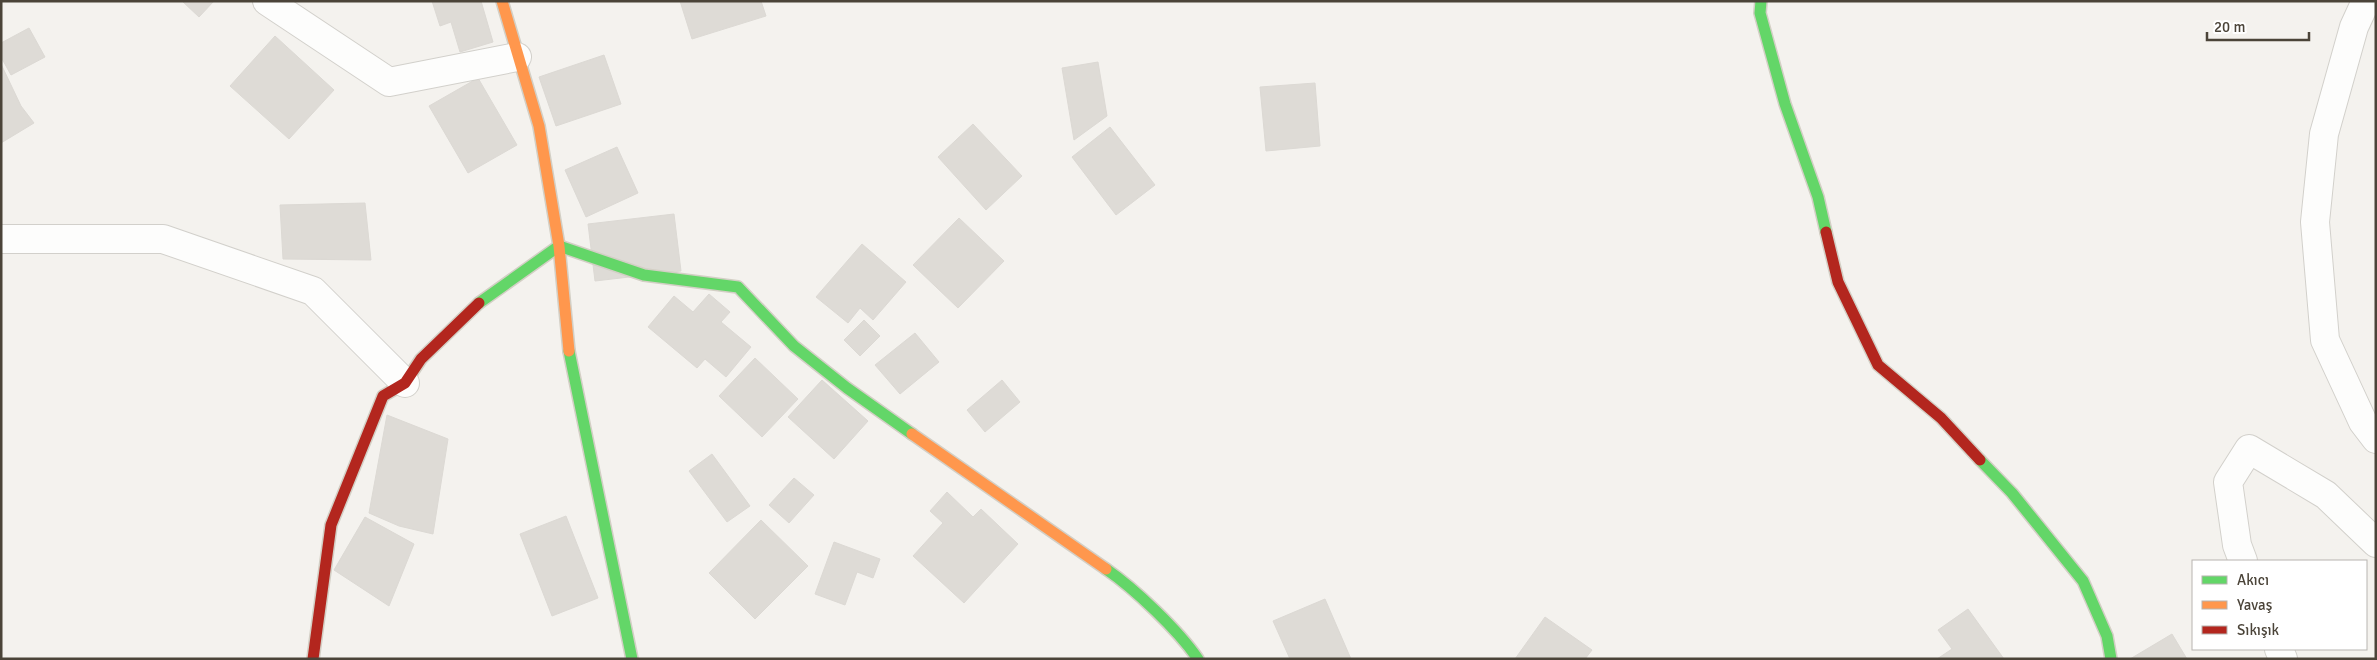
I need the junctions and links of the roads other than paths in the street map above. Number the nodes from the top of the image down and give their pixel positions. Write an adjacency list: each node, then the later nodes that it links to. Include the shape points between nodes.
1 (267, 1): 5 (street, via 389,82)
2 (502, 1): 5 (street)
3 (1761, 1): 15 (street, via 1760,13 1775,68 1818,198 1838,282 1878,365 1940,418 2012,492 2083,581 2107,636)
4 (2366, 1): 9 (street, via 2354,27 2324,134 2315,222 2325,340 2363,422)
5 (517, 57): 7 (street, via 539,126)
6 (1, 239): 8 (street, via 163,239 304,288 313,292)
7 (558, 246): 8 (street, via 486,297 421,359); 13 (street, via 569,349); 14 (street, via 644,275 738,287 794,346 847,388 1119,578 1187,643)
8 (404, 383): 12 (street, via 383,396 331,525)
9 (2376, 439)
10 (2376, 543): 11 (street, via 2326,495 2249,449 2228,482 2236,545)
11 (2243, 560)
12 (313, 659)
13 (632, 659)
14 (1198, 659)
15 (2111, 659)

